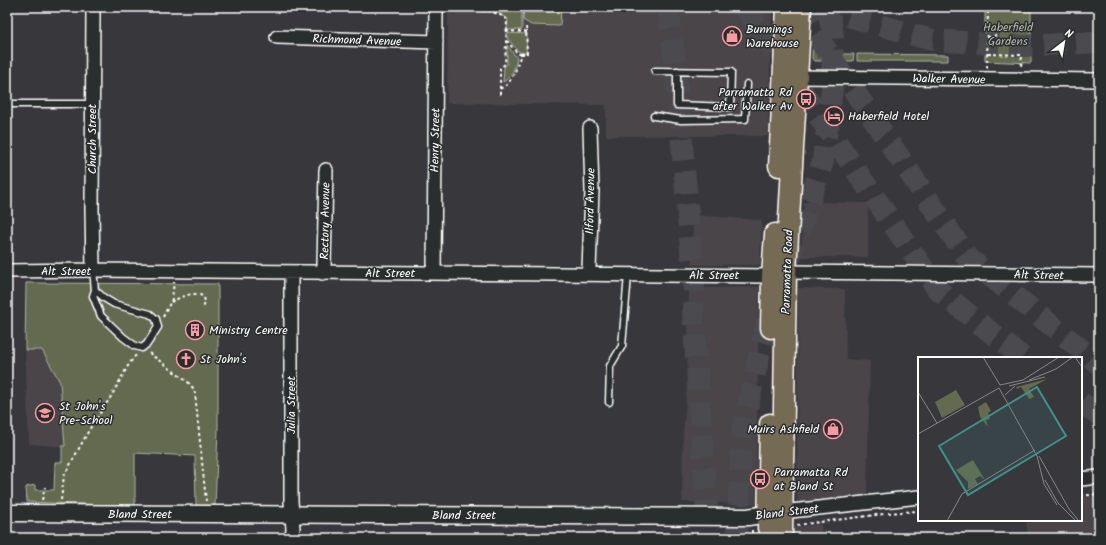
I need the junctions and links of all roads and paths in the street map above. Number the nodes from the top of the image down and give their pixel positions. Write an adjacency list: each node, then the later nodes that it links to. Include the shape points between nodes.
1 (93, 7): 27 (street, Church Street)
2 (436, 7): 14 (street, Henry Street)
3 (787, 7): 37 (main road, Parramatta Road)
4 (801, 7): 19 (main road, Parramatta Road)
5 (988, 7): 12 (path)
6 (482, 11): 8 (path, via 490,11 505,17)
7 (526, 26): 9 (path)
8 (506, 31): 9 (path); 13 (path)
9 (528, 32): 15 (path, via 527,54)
10 (999, 32): 12 (path, via 993,37)
11 (277, 37): 14 (street, Richmond Avenue)
12 (988, 37): 16 (path)
13 (506, 40): 15 (path, via 518,54); 24 (path, via 505,64 500,68)
14 (436, 42): 35 (street, Henry Street)
15 (521, 54): 24 (path, via 508,84)
16 (988, 54): 20 (path); 21 (path, via 1022,55)
17 (655, 70): 18 (lane)
18 (677, 71): 18 (lane, via 731,72 730,107 677,106)
19 (798, 77): 20 (street, Walker Avenue); 37 (main road, Parramatta Road)
20 (987, 79): 21 (street, Walker Avenue)
21 (1021, 79): 22 (street, Walker Avenue)
22 (1099, 80)
23 (747, 84): 28 (lane, via 745,119 681,120)
24 (500, 89): 25 (path)
25 (500, 96)
26 (7, 104): 27 (lane)
27 (93, 104): 31 (street, Church Street)
28 (654, 116)
29 (590, 128): 36 (street, Ilford Avenue, via 592,191)
30 (326, 170): 34 (street, Rectory Avenue)
31 (93, 270): 32 (street, Alt Street); 33 (street, Alt Street); 41 (lane)
32 (7, 271)
33 (291, 273): 34 (street, Alt Street); 56 (street, Julia Street)
34 (322, 273): 35 (street, Alt Street)
35 (434, 273): 36 (street, Alt Street)
36 (587, 274): 38 (street, Alt Street)
37 (779, 274): 38 (street, Alt Street); 39 (street, Alt Street); 57 (main road, Parramatta Road)
38 (628, 275): 46 (lane, via 622,346 610,366)
39 (1099, 275)
40 (174, 282): 42 (path)
41 (95, 290): 44 (lane, via 114,304 150,314); 45 (lane, via 93,296 102,316 123,337)
42 (171, 302): 43 (path, via 192,294 200,294 204,297); 44 (path, via 163,318)
43 (203, 309)
44 (156, 319): 45 (lane, via 158,327)
45 (142, 348): 52 (path, via 193,388); 55 (path, via 128,364 64,476)
46 (609, 402)
47 (1099, 477): 48 (street)
48 (1082, 479)
49 (1099, 494): 50 (path)
50 (1082, 496)
51 (918, 497): 57 (street, Bland Street)
52 (206, 503)
53 (918, 511): 57 (path)
54 (7, 513): 55 (street, Bland Street)
55 (59, 513): 56 (street, Bland Street)
56 (291, 514): 57 (street, Bland Street, via 740,517); 58 (street, Julia Street)
57 (781, 523): 59 (main road, Parramatta Road)
58 (292, 538)
59 (768, 538)

